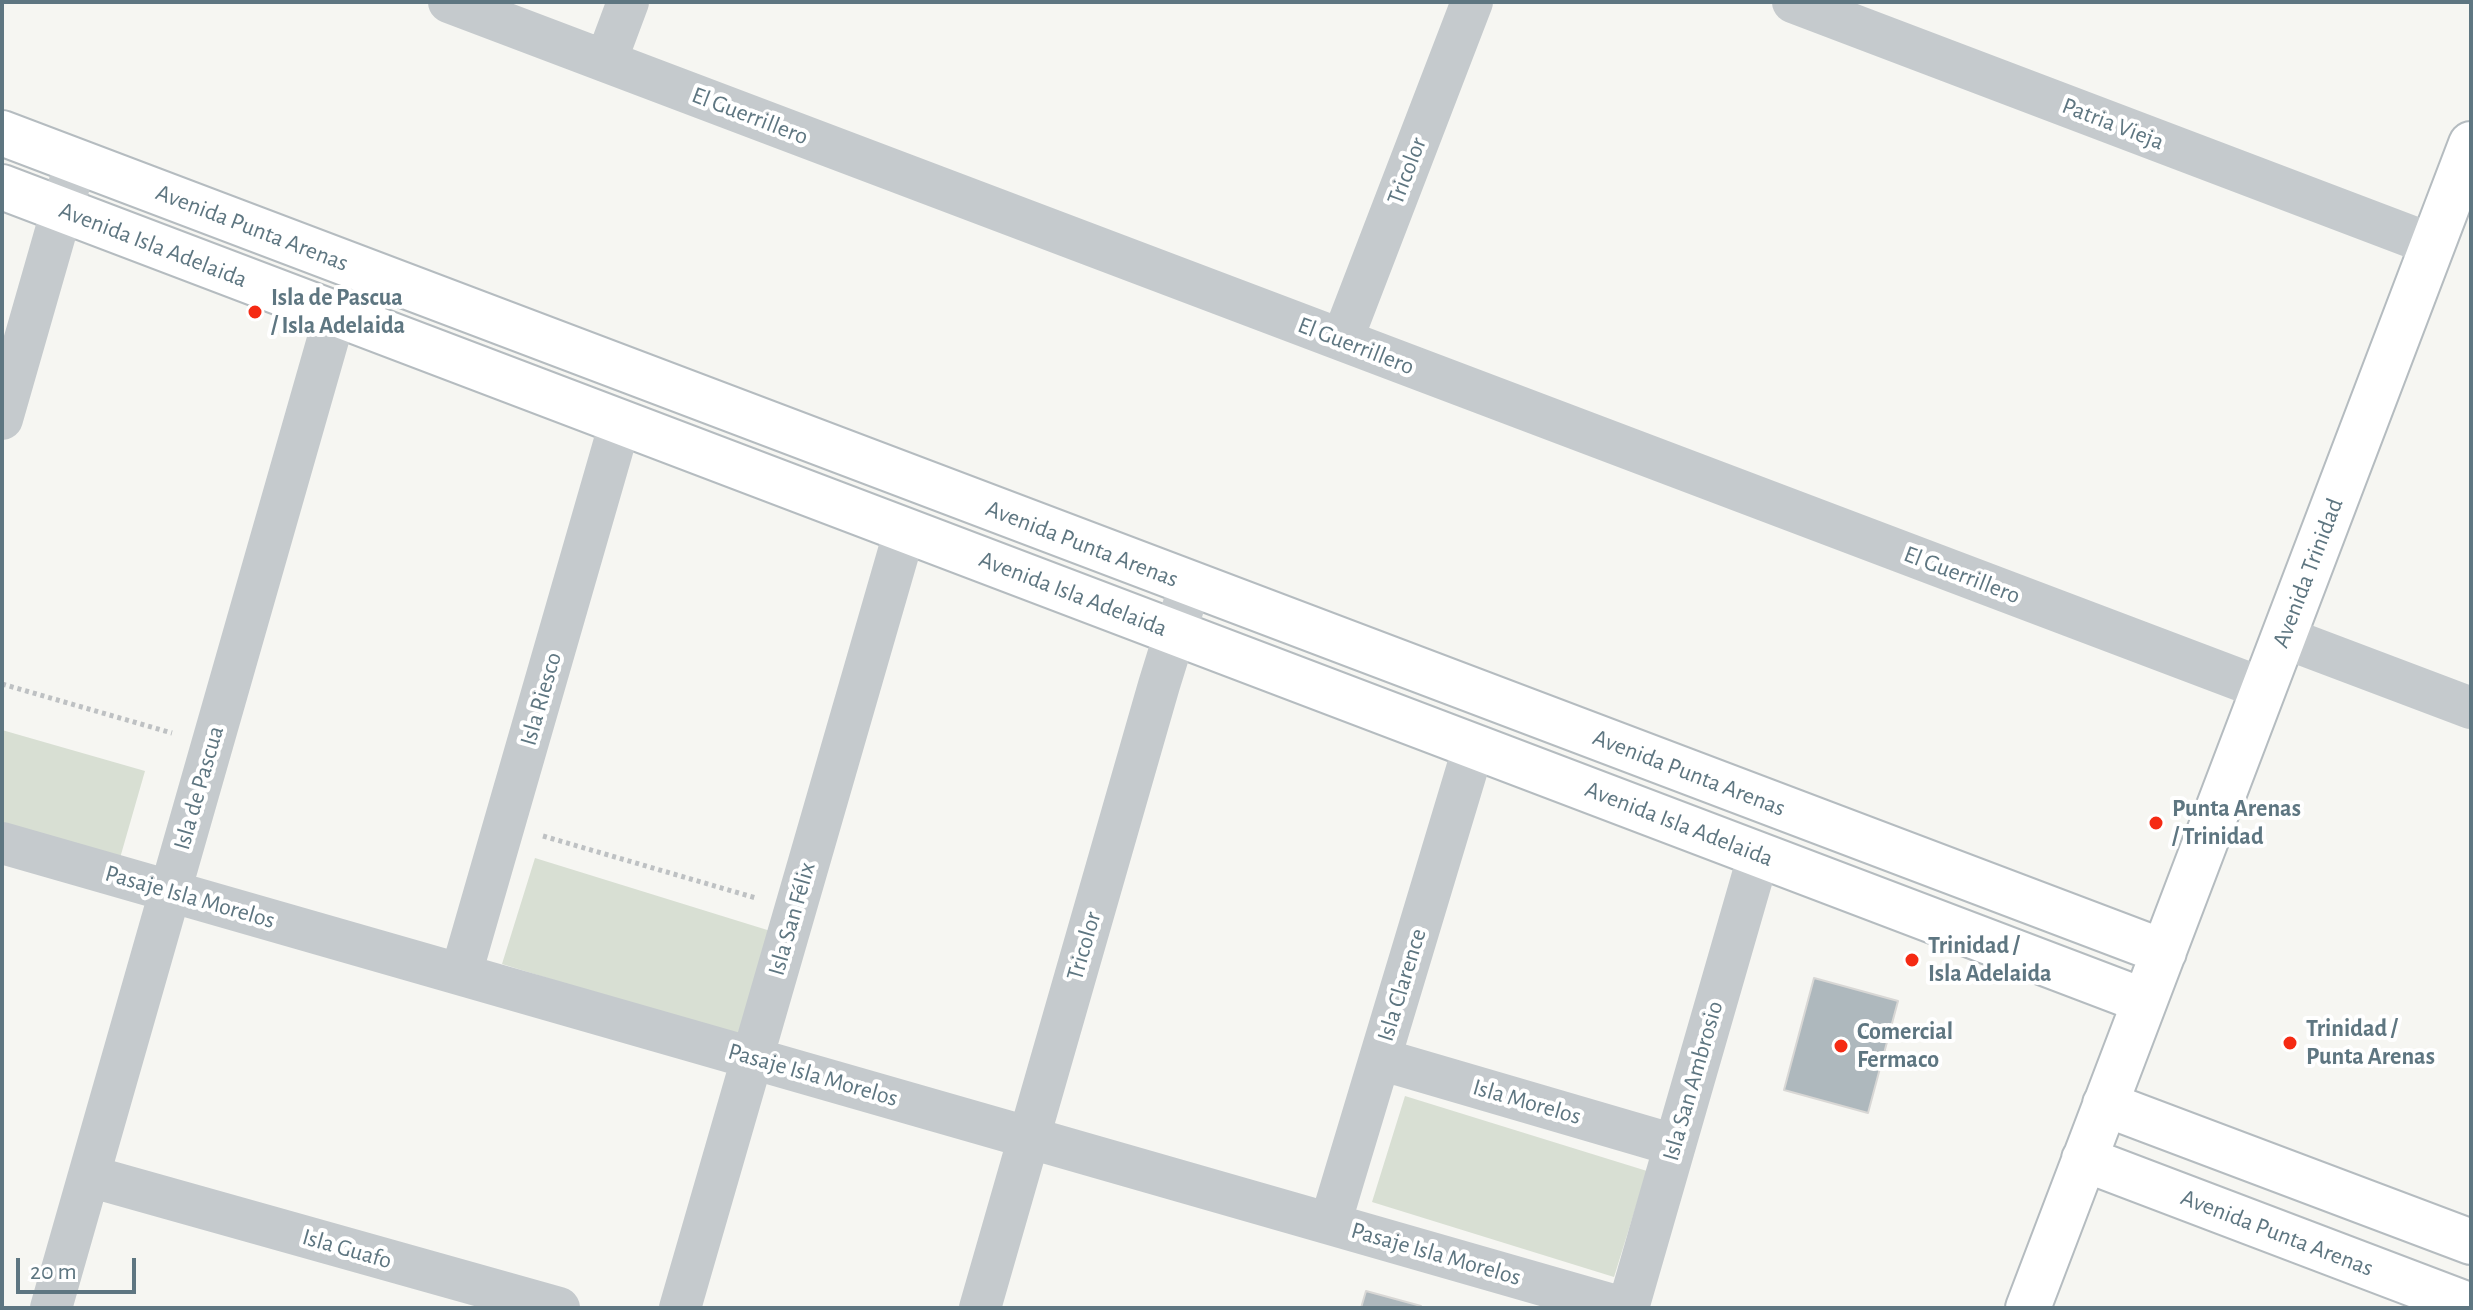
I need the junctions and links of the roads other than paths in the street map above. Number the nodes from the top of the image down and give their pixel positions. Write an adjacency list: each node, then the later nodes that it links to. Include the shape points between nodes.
1 (449, 2): 5 (street, El Guerrillero)
2 (628, 2): 5 (street)
3 (1472, 2): 13 (street, Tricolor)
4 (1793, 2): 11 (street, Patria Vieja)
5 (606, 61): 13 (street, El Guerrillero)
6 (2, 133): 8 (main road, Avenida Punta Arenas)
7 (2471, 144): 11 (main road, Avenida Trinidad)
8 (76, 161): 10 (street); 17 (main road, Avenida Punta Arenas)
9 (2, 187): 10 (main road, Avenida Isla Adelaida)
10 (62, 210): 12 (main road, Avenida Isla Adelaida); 14 (street)
11 (2433, 245): 19 (main road, Avenida Trinidad)
12 (335, 315): 15 (main road, Avenida Isla Adelaida); 25 (street, Isla de Pascua)
13 (1342, 340): 20 (street, El Guerrillero)
14 (2, 419)
15 (620, 423): 16 (main road, Avenida Isla Adelaida); 27 (street, Isla Riesco)
16 (905, 530): 18 (main road, Avenida Isla Adelaida); 29 (street, Isla San Félix)
17 (1190, 585): 18 (street, Tricolor); 26 (main road, Avenida Punta Arenas)
18 (1174, 632): 22 (main road, Avenida Isla Adelaida); 32 (street, Tricolor)
19 (2283, 637): 20 (main road, Avenida Trinidad); 21 (street)
20 (2264, 689): 26 (main road, Avenida Trinidad)
21 (2471, 708)
22 (1474, 746): 24 (main road, Avenida Isla Adelaida); 30 (street, Isla Clarence)
23 (2, 843): 25 (street, Pasaje Isla Morelos)
24 (1759, 854): 28 (main road, Avenida Isla Adelaida); 33 (street, Isla San Ambrosio)
25 (170, 892): 27 (street, Pasaje Isla Morelos); 35 (street, Isla de Pascua)
26 (2164, 952): 28 (main road, Avenida Trinidad)
27 (461, 974): 29 (street, Pasaje Isla Morelos)
28 (2144, 1001): 31 (main road, Avenida Trinidad)
29 (752, 1058): 32 (street, Pasaje Isla Morelos); 41 (street, Isla San Félix)
30 (1380, 1059): 33 (street, Isla Morelos); 36 (street, Isla Clarence)
31 (2105, 1104): 34 (main road, Avenida Trinidad); 37 (main road)
32 (1029, 1137): 36 (street, Pasaje Isla Morelos); 42 (street, Tricolor)
33 (1674, 1145): 43 (street, Isla San Ambrosio)
34 (2084, 1159): 38 (main road, Avenida Punta Arenas); 44 (main road, Avenida Trinidad)
35 (89, 1176): 39 (street, Isla de Pascua); 40 (street, Isla Guafo)
36 (1330, 1224): 43 (street, Pasaje Isla Morelos)
37 (2471, 1242)
38 (2471, 1306)
39 (51, 1308)
40 (559, 1308)
41 (680, 1308)
42 (980, 1308)
43 (1625, 1308)
44 (2028, 1308)

